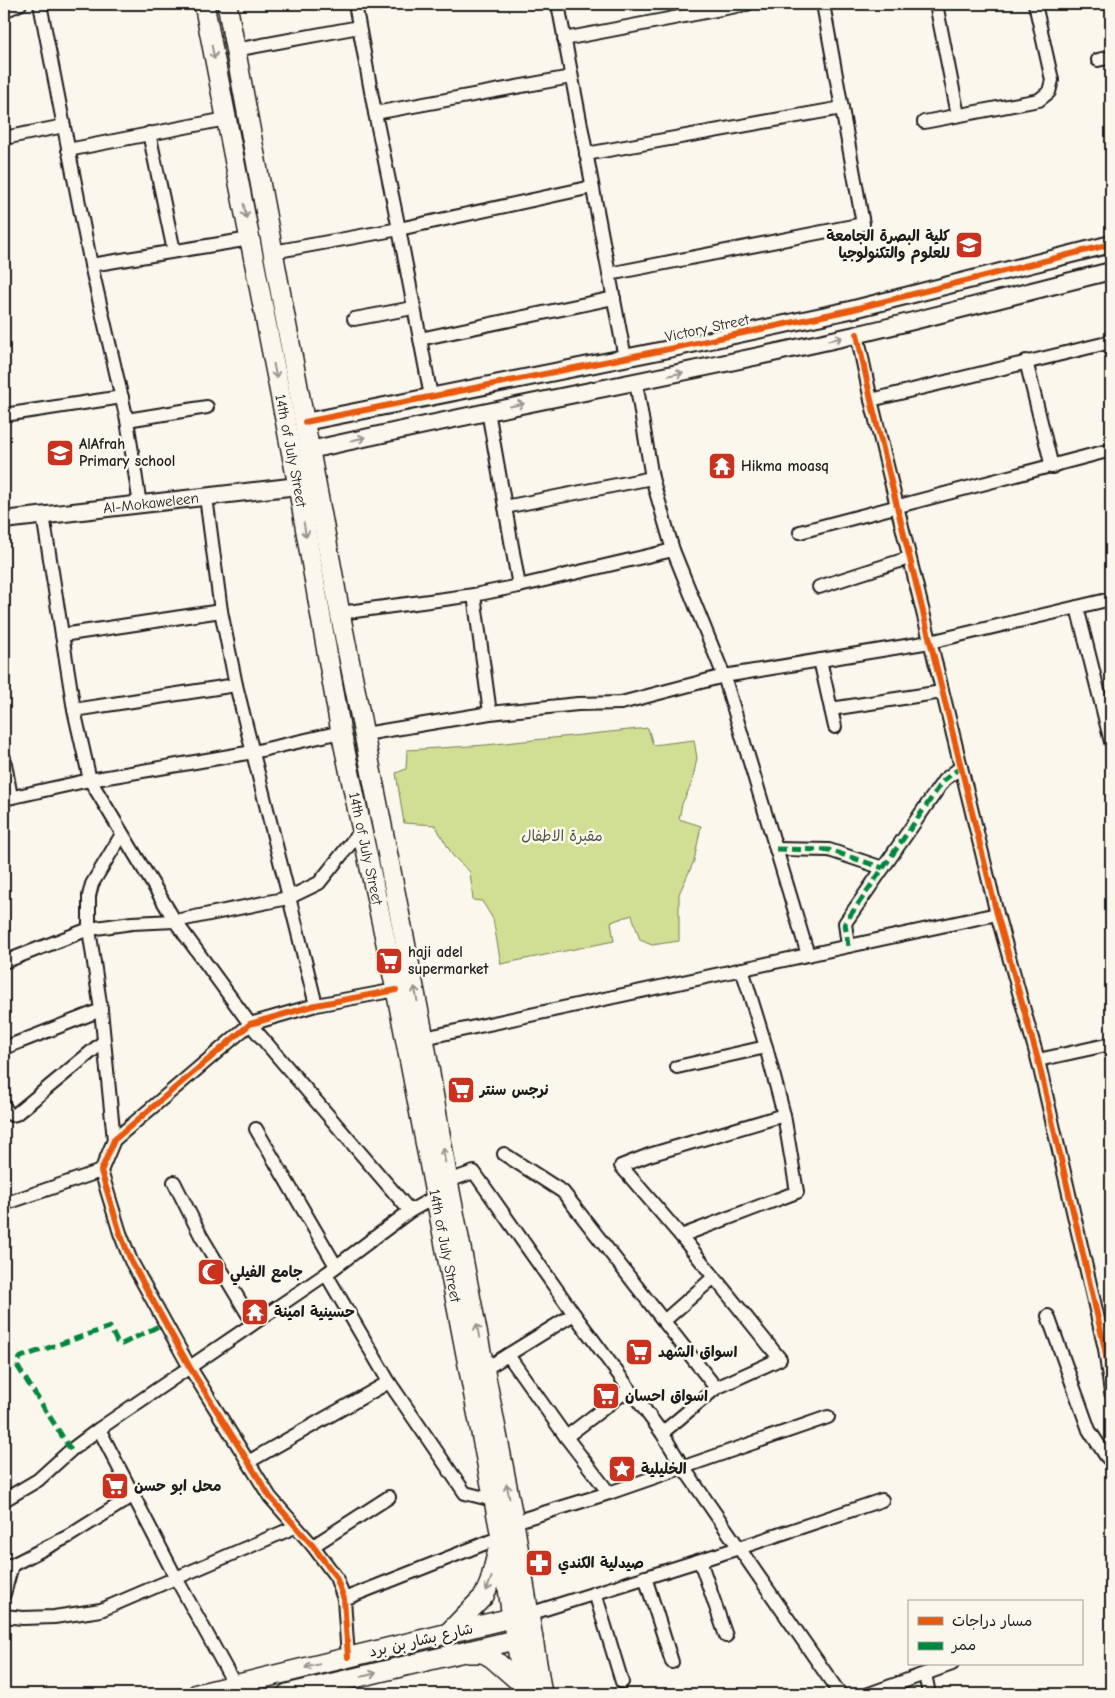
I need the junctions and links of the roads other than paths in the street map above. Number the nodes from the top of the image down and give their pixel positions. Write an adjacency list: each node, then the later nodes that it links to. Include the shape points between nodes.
1 (20, 4): 11 (street)
2 (40, 4): 23 (street)
3 (204, 4): 21 (main road, 14th of July Street, one-way to 21)
4 (227, 4): 14 (main road, 14th of July Street)
5 (355, 4): 12 (street)
6 (558, 4): 13 (street)
7 (746, 4): 13 (street)
8 (823, 4): 18 (street)
9 (936, 4): 20 (street)
10 (1035, 4): 20 (street, via 1052,80 1049,92 1039,100)
11 (4, 11)
12 (359, 28): 14 (street); 19 (street)
13 (564, 39): 17 (street)
14 (235, 50): 33 (main road, 14th of July Street)
15 (1111, 57): 16 (street)
16 (1098, 60)
17 (571, 77): 19 (street); 27 (street)
18 (842, 108): 27 (street); 36 (street, via 862,224)
19 (375, 113): 29 (street)
20 (958, 115): 22 (street)
21 (226, 119): 24 (street); 30 (main road, 14th of July Street, one-way to 30)
22 (924, 122)
23 (64, 126): 25 (street); 26 (street)
24 (149, 133): 26 (street); 32 (street)
25 (4, 138)
26 (68, 150): 34 (street)
27 (586, 154): 28 (street)
28 (592, 187): 29 (street); 36 (street)
29 (399, 229): 33 (street); 38 (street)
30 (250, 239): 32 (street); 60 (main road, 14th of July Street, one-way to 60)
31 (1111, 244): 43 (street, Victory Street, via 850,310)
32 (174, 251): 34 (street)
33 (273, 252): 54 (main road, 14th of July Street)
34 (90, 265): 47 (street)
35 (1111, 271): 40 (street)
36 (609, 274): 37 (street)
37 (614, 298): 41 (street); 43 (street)
38 (414, 308): 39 (street); 41 (street)
39 (354, 319)
40 (857, 334): 45 (street, one-way to 40); 48 (street)
41 (420, 339): 46 (street)
42 (1111, 342): 44 (street)
43 (625, 358): 46 (street, Victory Street)
44 (1026, 361): 48 (street); 58 (street)
45 (636, 382): 51 (street, one-way to 45); 59 (street)
46 (431, 396): 50 (street, Victory Street)
47 (122, 397): 52 (street); 53 (street)
48 (871, 400): 64 (street)
49 (207, 407): 53 (street)
50 (378, 408): 54 (street, Victory Street); 55 (street)
51 (488, 411): 55 (street); 63 (street)
52 (4, 416)
53 (127, 420): 62 (street)
54 (305, 422): 56 (main road, 14th of July Street)
55 (384, 433): 56 (street, one-way to 55)
56 (310, 450): 76 (main road, 14th of July Street)
57 (1111, 450): 58 (street)
58 (1052, 467): 64 (street)
59 (652, 478): 63 (street); 68 (street)
60 (298, 486): 61 (street, Al-Mokaweleen); 87 (main road, 14th of July Street, one-way to 87)
61 (206, 498): 62 (street, Al-Mokaweleen); 75 (street)
62 (140, 505): 65 (street, Al-Mokaweleen)
63 (505, 507): 70 (street)
64 (897, 507): 67 (street); 69 (street)
65 (43, 515): 66 (street, Al-Mokaweleen); 77 (street)
66 (4, 520)
67 (800, 532)
68 (673, 550): 70 (street); 80 (street)
69 (910, 558): 71 (street); 78 (street)
70 (519, 586): 72 (street)
71 (819, 587)
72 (474, 594): 76 (street); 85 (street)
73 (1111, 598): 74 (street)
74 (1077, 607): 78 (street); 89 (street)
75 (221, 611): 77 (street); 81 (street)
76 (340, 613): 88 (main road, 14th of July Street)
77 (62, 635): 84 (street)
78 (930, 642): 79 (street); 82 (street)
79 (820, 660): 80 (street); 83 (street)
80 (724, 676): 85 (street, via 621,703); 97 (street)
81 (236, 685): 84 (street); 90 (street)
82 (942, 692): 83 (street); 92 (street)
83 (831, 709): 86 (street)
84 (74, 710): 93 (street)
85 (490, 713): 88 (street)
86 (835, 727)
87 (341, 732): 90 (street); 95 (main road, 14th of July Street)
88 (365, 734): 111 (main road, 14th of July Street, one-way to 88)
89 (1111, 742)
90 (253, 752): 93 (street); 99 (street)
91 (4, 758): 94 (street)
92 (960, 767): 98 (street, via 944,780); 100 (street)
93 (90, 780): 94 (street); 96 (street)
94 (7, 798)
95 (362, 829): 99 (street, via 319,883); 107 (main road, 14th of July Street)
96 (122, 834): 101 (street); 102 (street, via 92,884)
97 (776, 849): 98 (street, via 829,850); 104 (street)
98 (883, 868): 103 (street, via 845,923)
99 (288, 898): 101 (street); 108 (street)
100 (997, 914): 103 (street); 116 (street)
101 (175, 922): 102 (street); 110 (street)
102 (89, 929): 105 (street); 109 (street)
103 (848, 946): 104 (street)
104 (808, 955): 106 (street)
105 (4, 962)
106 (742, 969): 111 (street); 114 (street)
107 (396, 990): 108 (street); 126 (main road, 14th of July Street)
108 (316, 1005): 110 (street)
109 (100, 1010): 112 (street); 115 (street)
110 (250, 1024): 121 (street); 128 (street)
111 (424, 1038): 124 (main road, 14th of July Street, one-way to 111)
112 (103, 1042): 118 (street, via 16,1114 8,1113); 121 (street)
113 (1111, 1044): 116 (street)
114 (766, 1047): 117 (street); 119 (street)
115 (4, 1048)
116 (1038, 1060): 137 (street)
117 (677, 1067)
118 (4, 1106)
119 (784, 1115): 129 (street, via 797,1192); 129 (street, via 621,1166)
120 (256, 1128): 130 (street)
121 (114, 1140): 123 (street)
122 (504, 1154): 134 (street, via 563,1192)
123 (101, 1170): 127 (street); 138 (street, via 131,1261)
124 (448, 1181): 132 (street, via 474,1172); 139 (main road, 14th of July Street, one-way to 124)
125 (174, 1182): 135 (street, via 201,1236)
126 (435, 1197): 128 (street); 155 (main road, 14th of July Street)
127 (4, 1204)
128 (410, 1211): 130 (street)
129 (680, 1236): 131 (street)
130 (331, 1270): 135 (street); 140 (street)
131 (714, 1277): 134 (street); 142 (street, via 780,1359)
132 (574, 1314): 136 (street); 141 (street)
133 (1048, 1316): 148 (street, via 1089,1430)
134 (664, 1321): 142 (street)
135 (254, 1323): 138 (street)
136 (508, 1355): 139 (street); 147 (street)
137 (1109, 1358): 143 (street)
138 (189, 1366): 145 (street); 149 (street)
139 (485, 1369): 157 (main road, 14th of July Street, one-way to 139)
140 (389, 1382): 149 (street); 155 (street, via 465,1493)
141 (629, 1388): 146 (street); 147 (street)
142 (716, 1388): 146 (street)
143 (1111, 1393)
144 (828, 1417): 150 (street)
145 (99, 1429): 152 (street); 154 (street, via 38,1480)
146 (662, 1433): 150 (street)
147 (566, 1437): 151 (street)
148 (1111, 1461)
149 (248, 1462): 158 (street, via 270,1497)
150 (683, 1467): 151 (street); 161 (street)
151 (609, 1493): 157 (street)
152 (134, 1495): 163 (street, via 68,1536); 165 (street)
153 (389, 1497): 160 (street)
154 (4, 1500)
155 (493, 1500): 159 (main road, 14th of July Street)
156 (882, 1500): 161 (street)
157 (514, 1522): 170 (main road, 14th of July Street)
158 (295, 1527): 160 (street); 165 (street)
159 (501, 1537): 168 (street); 170 (main road, 14th of July Street); 171 (main road, one-way to 171, via 484,1596)
160 (313, 1546): 168 (street, via 336,1577)
161 (740, 1548): 162 (street); 185 (street)
162 (700, 1561): 164 (street); 172 (street)
163 (8, 1565): 167 (street)
164 (645, 1577): 166 (street); 176 (street)
165 (176, 1578): 169 (street, via 101,1610 23,1618); 180 (street)
166 (595, 1593): 170 (street); 179 (street)
167 (4, 1594)
168 (344, 1599): 175 (street)
169 (4, 1616)
170 (520, 1616): 171 (main road, شارع بشار بن برد); 173 (main road, 14th of July Street)
171 (447, 1634): 175 (main road, شارع بشار بن برد)
172 (726, 1636)
173 (524, 1638): 174 (main road, شارع بشار بن برد); 181 (main road, 14th of July Street); 184 (main road, 14th of July Street)
174 (460, 1653): 181 (main road, via 482,1653 499,1663); 183 (main road, شارع بشار بن برد, one-way to 174)
175 (348, 1657): 180 (main road, شارع بشار بن برد, one-way to 180)
176 (672, 1662)
177 (947, 1666): 178 (street)
178 (925, 1674): 186 (street); 187 (street)
179 (622, 1682)
180 (235, 1685): 182 (main road, شارع بشار بن برد)
181 (524, 1689)
182 (197, 1694)
183 (287, 1694)
184 (542, 1694)
185 (840, 1694)
186 (869, 1694)
187 (929, 1694)

